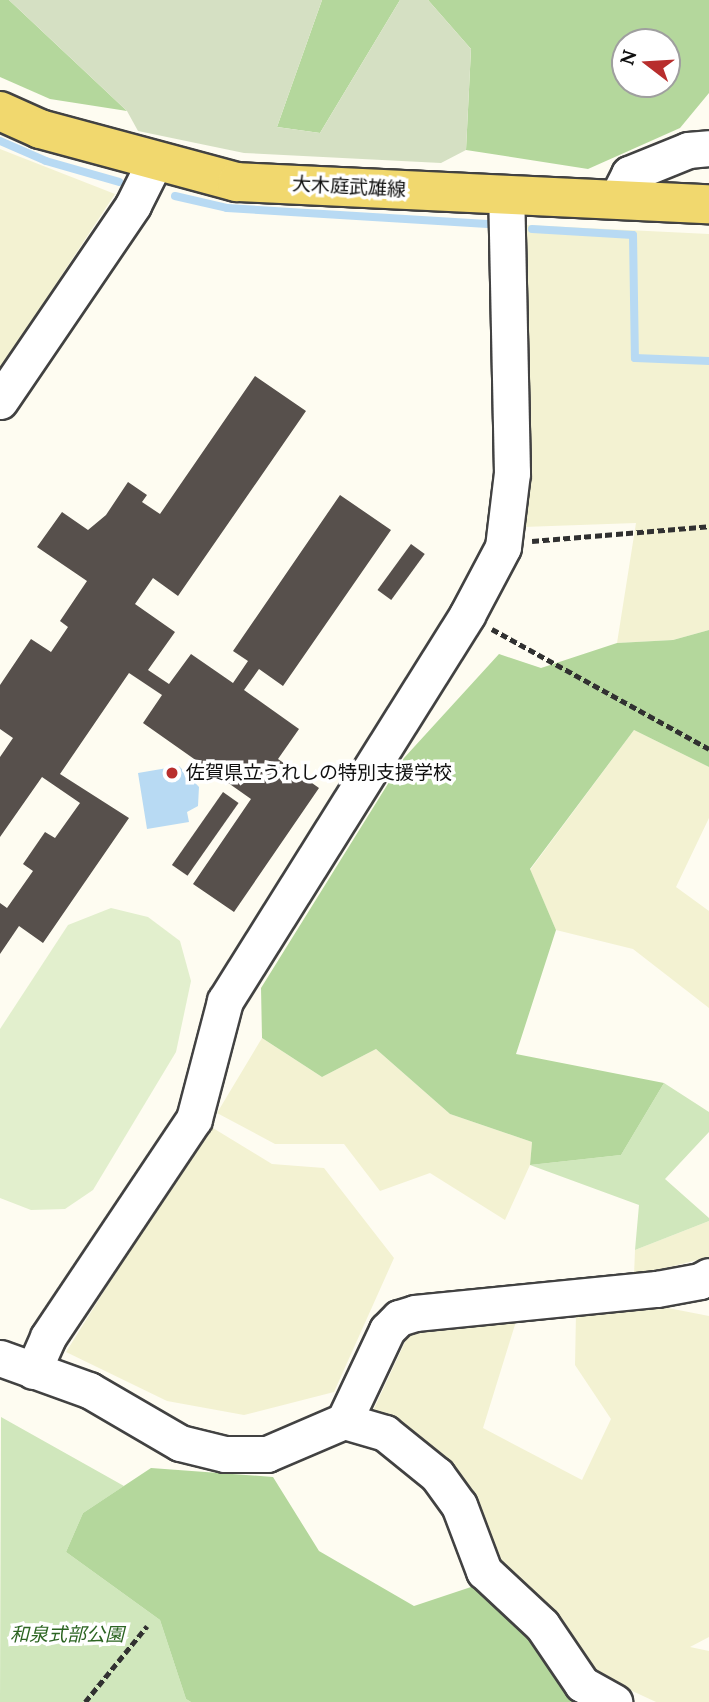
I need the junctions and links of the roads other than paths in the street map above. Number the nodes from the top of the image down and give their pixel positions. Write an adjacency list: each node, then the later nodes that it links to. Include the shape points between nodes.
1 (0, 111): 3 (main road, 大木庭武雄線, via 40,129)
2 (709, 148): 5 (street, via 688,150 629,174)
3 (155, 161): 4 (main road, 大木庭武雄線, via 237,182); 7 (street, via 134,205)
4 (506, 195): 5 (main road, 大木庭武雄線); 10 (street, via 512,473 503,547 467,615 225,1001 194,1119 48,1337)
5 (617, 198): 6 (main road, 大木庭武雄線)
6 (709, 204)
7 (0, 401)
8 (709, 1276): 11 (street, via 700,1282 657,1289 399,1318 387,1330)
9 (0, 1358): 10 (street)
10 (33, 1371): 11 (street, via 89,1390 180,1443 225,1454 267,1454)
11 (344, 1421): 12 (street, via 385,1433 438,1475 459,1505 485,1571 542,1625 582,1684)
12 (614, 1702)

